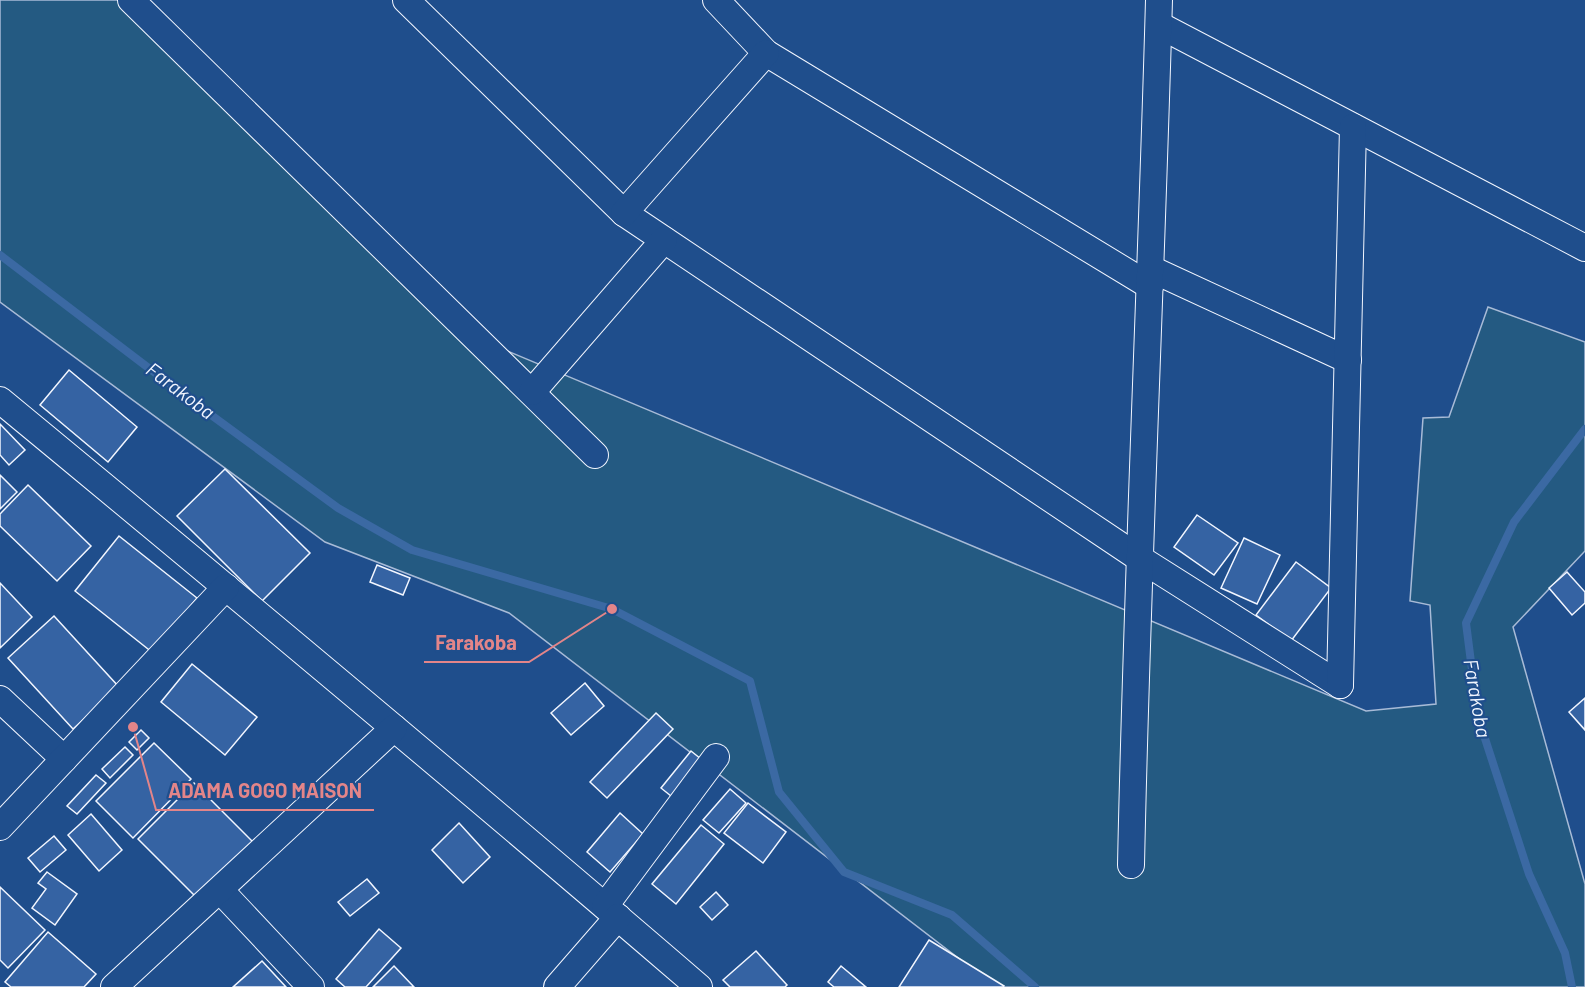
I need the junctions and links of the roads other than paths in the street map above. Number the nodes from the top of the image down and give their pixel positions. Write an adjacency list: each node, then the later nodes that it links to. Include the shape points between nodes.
1 (131, 0): 13 (street)
2 (406, 0): 8 (street)
3 (716, 0): 6 (street)
4 (1159, 0): 5 (street)
5 (1159, 26): 7 (street); 11 (street)
6 (766, 53): 8 (street); 11 (street)
7 (1353, 127): 10 (street); 12 (street)
8 (624, 213): 9 (street)
9 (664, 240): 13 (street); 16 (street)
10 (1585, 248)
11 (1151, 278): 12 (street); 16 (street)
12 (1348, 360): 16 (street, via 1340,684)
13 (532, 392): 15 (street)
14 (0, 400): 17 (street)
15 (595, 455)
16 (1139, 558): 23 (street)
17 (226, 586): 19 (street); 21 (street)
18 (0, 699): 21 (street)
19 (394, 728): 24 (street); 25 (street)
20 (716, 757): 25 (street)
21 (64, 759): 22 (street)
22 (0, 827)
23 (1131, 865)
24 (220, 890): 26 (street); 27 (street)
25 (611, 911): 28 (street); 29 (street)
26 (114, 987)
27 (311, 987)
28 (557, 987)
29 (699, 987)

